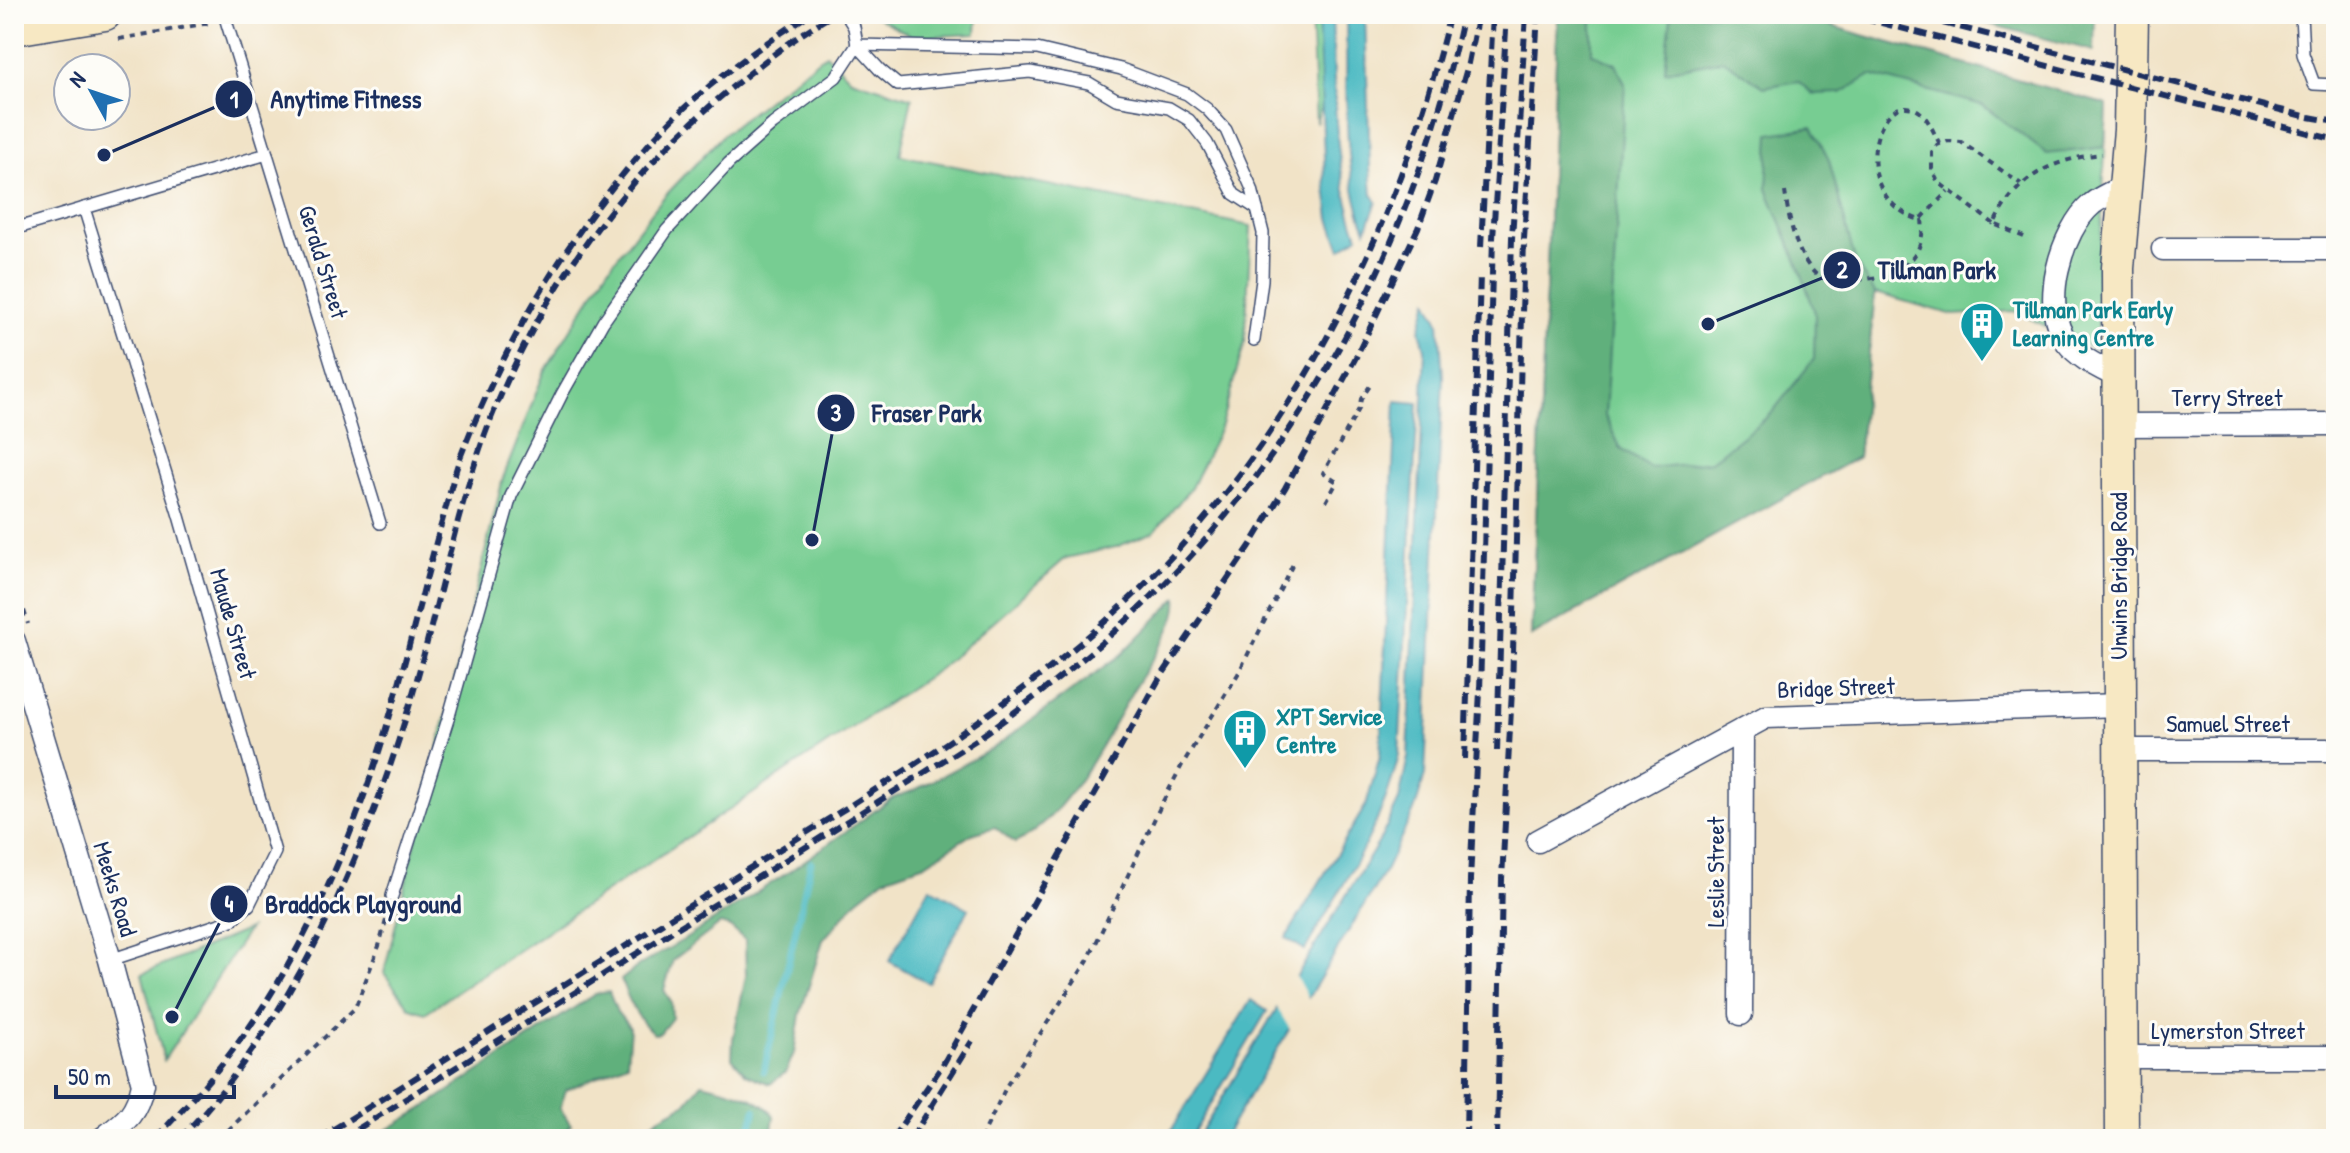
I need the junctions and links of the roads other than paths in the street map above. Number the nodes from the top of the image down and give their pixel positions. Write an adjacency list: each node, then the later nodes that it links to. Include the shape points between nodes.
1 (105, 14): 6 (main road)
2 (224, 14): 9 (lane, Gerald Street)
3 (846, 14): 7 (lane)
4 (2132, 14): 10 (main road, Unwins Bridge Road)
5 (2301, 14): 8 (lane, via 2303,54 2314,84)
6 (14, 29)
7 (857, 45): 12 (lane, via 898,85 1030,72 1089,83 1116,99 1169,108 1189,120 1207,143 1234,194); 12 (lane, via 1037,49 1159,82 1187,94 1226,130); 27 (lane, via 836,77 729,163 667,230 603,322 562,394 511,496)
8 (2336, 85)
9 (267, 154): 11 (lane); 20 (lane, Gerald Street)
10 (2125, 186): 17 (main road, Unwins Bridge Road); 17 (street, via 2092,204 2073,228 2060,255 2055,284 2064,339 2081,357)
11 (84, 208): 13 (lane); 28 (lane, Maude Street, via 275,852 249,905 232,920)
12 (1257, 209): 16 (lane, via 1263,233 1262,280)
13 (14, 229)
14 (2163, 249): 15 (street)
15 (2336, 249)
16 (1254, 340)
17 (2118, 377): 19 (main road, Unwins Bridge Road)
18 (2336, 424): 19 (street, Terry Street)
19 (2118, 425): 22 (main road, Unwins Bridge Road)
20 (380, 523)
21 (14, 641): 28 (street, Meeks Road)
22 (2120, 705): 23 (street, Bridge Street, via 1766,717); 24 (main road, Unwins Bridge Road)
23 (1742, 730): 26 (street, Bridge Street); 29 (street, Leslie Street)
24 (2120, 750): 25 (street, Samuel Street); 30 (main road, Unwins Bridge Road)
25 (2336, 750)
26 (1538, 841)
27 (392, 896)
28 (110, 960): 32 (street, Meeks Road, via 143,1084 130,1118)
29 (1741, 1014)
30 (2120, 1057): 31 (street, Lymerston Street); 33 (main road, Unwins Bridge Road)
31 (2336, 1057)
32 (102, 1139)
33 (2122, 1139)

